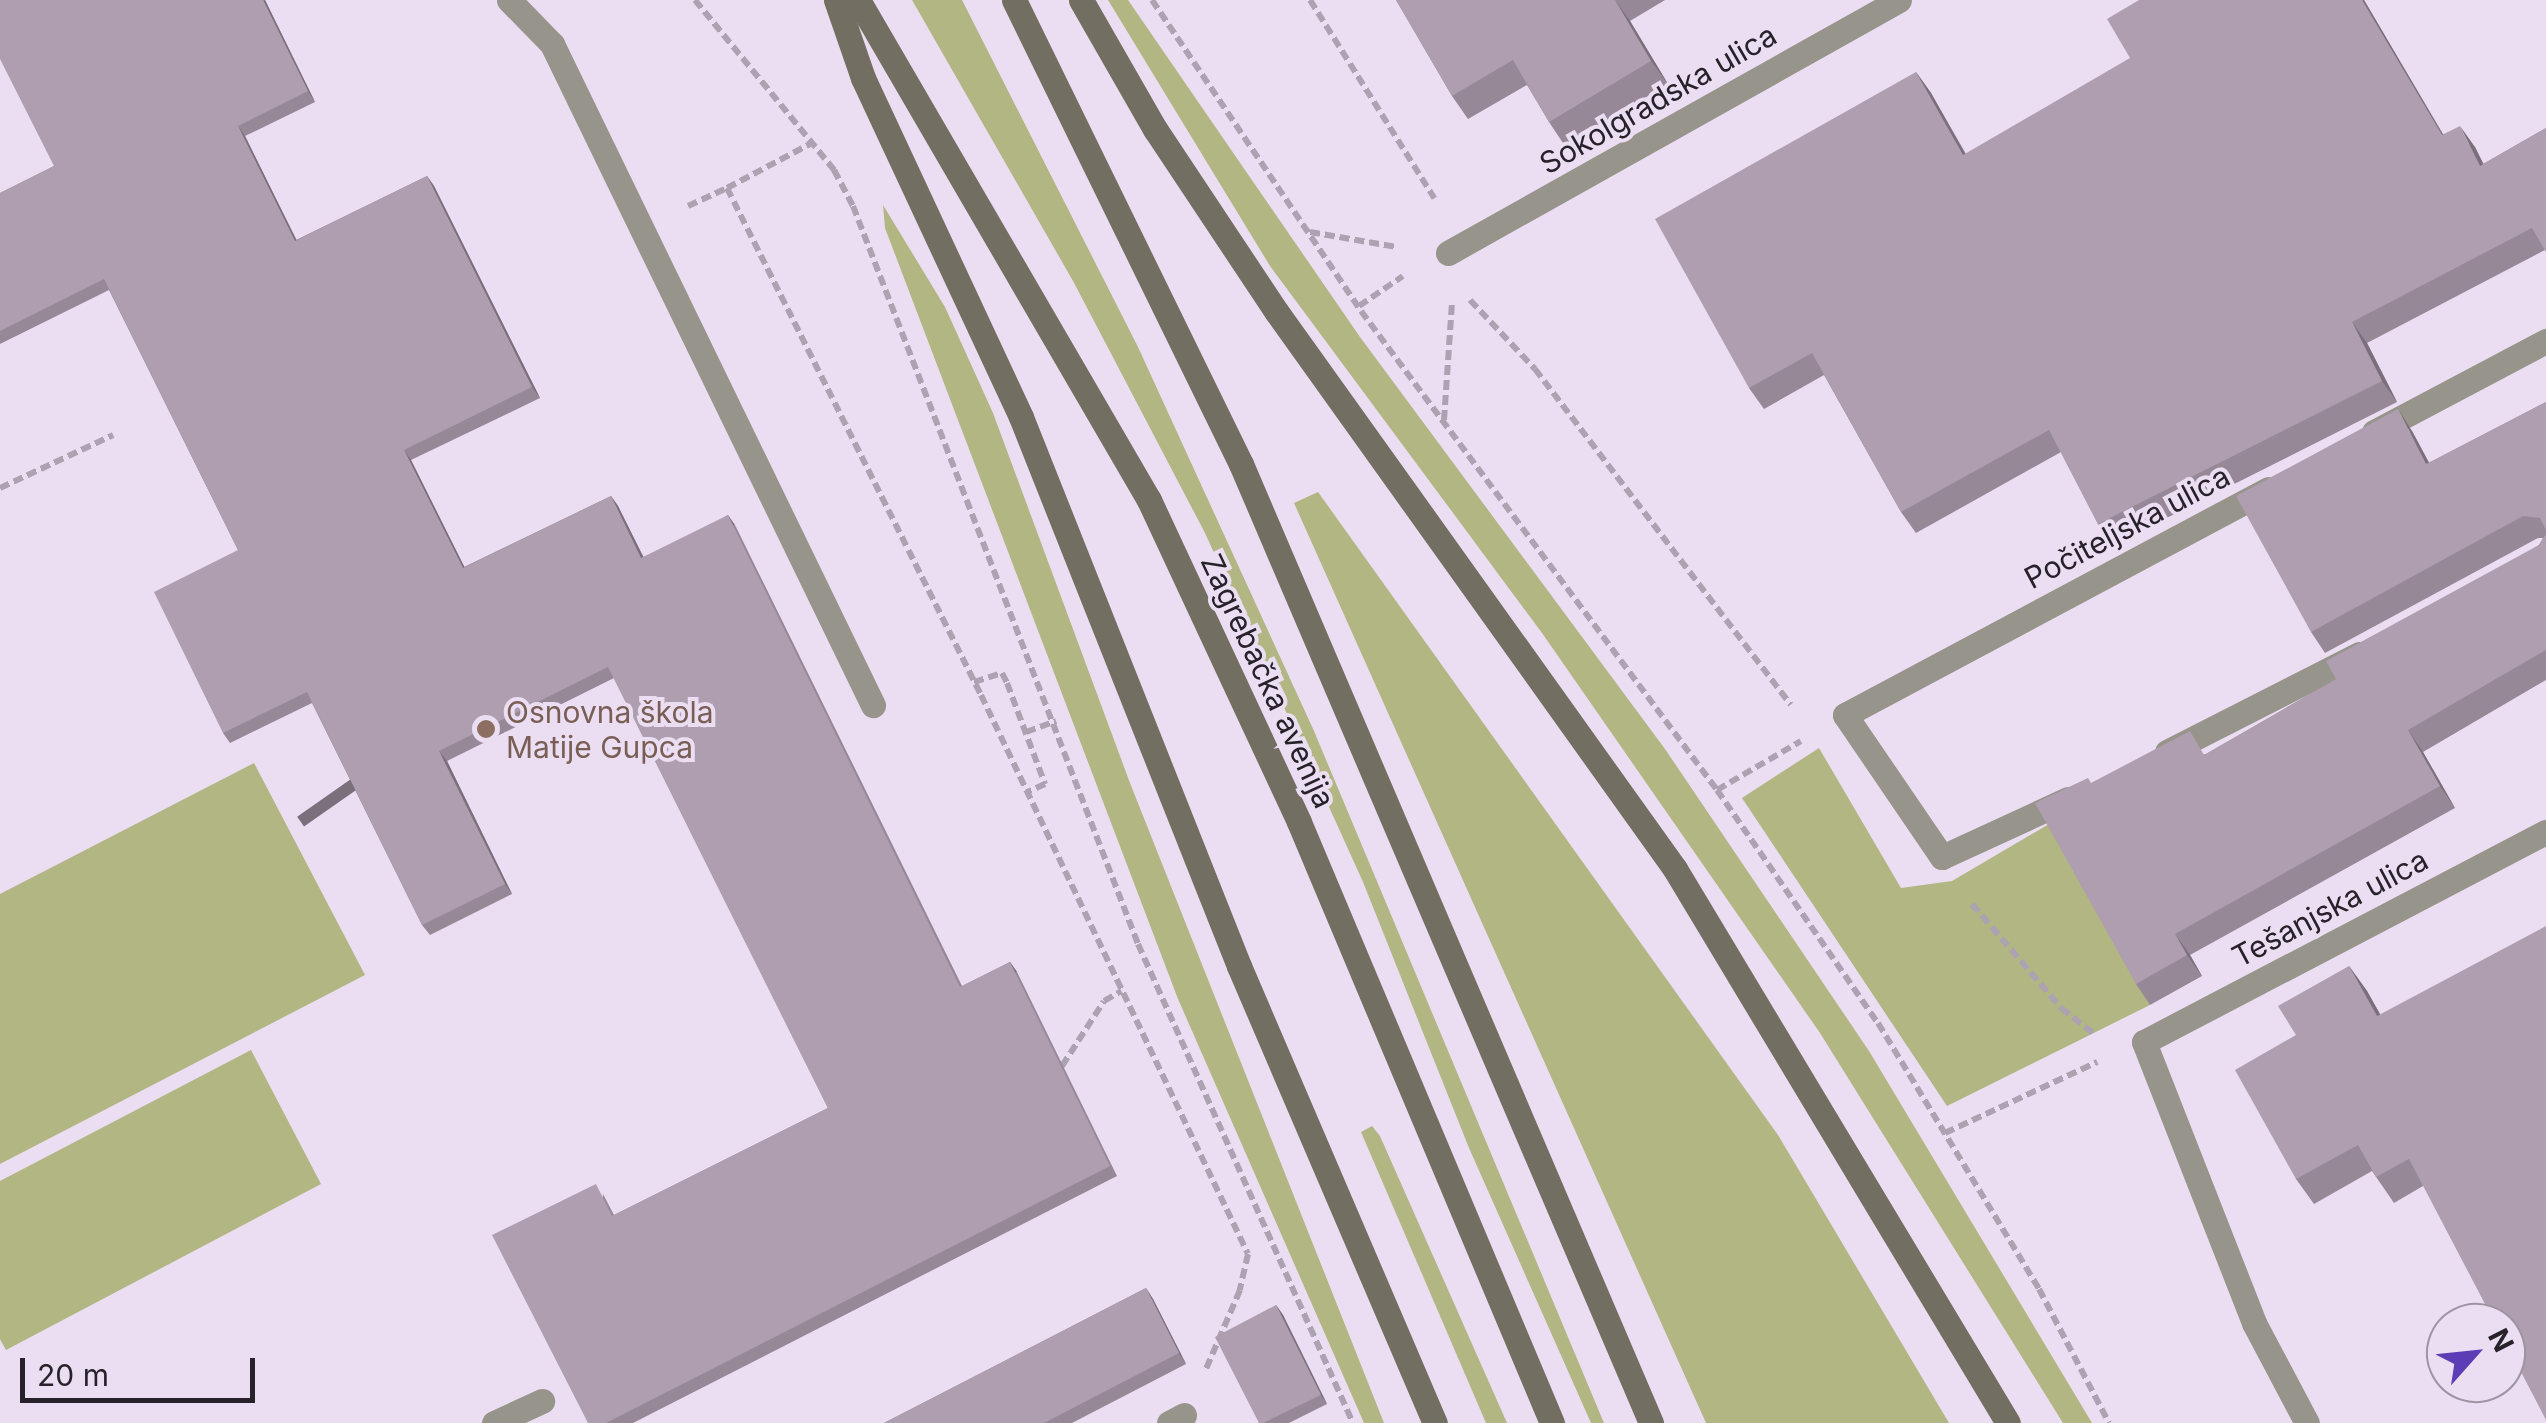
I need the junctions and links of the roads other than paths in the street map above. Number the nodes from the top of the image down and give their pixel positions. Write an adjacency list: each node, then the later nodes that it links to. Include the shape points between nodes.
1 (509, 0): 12 (street, via 552,44)
2 (836, 0): 18 (main road, via 864,78 1021,416 1239,966)
3 (858, 0): 19 (main road, Zagrebačka avenija, via 1062,340 1149,500 1298,822)
4 (1014, 0): 20 (main road, Zagrebačka avenija, via 1241,464)
5 (1080, 0): 21 (main road, via 1276,311 1675,869)
6 (1899, 0): 7 (street, Sokolgradska ulica)
7 (1456, 250)
8 (2546, 340): 9 (street)
9 (2353, 444)
10 (2301, 472): 14 (street, Počiteljska ulica, via 1845,715 1942,856)
11 (2388, 638): 13 (street)
12 (873, 705)
13 (2134, 768)
14 (2084, 792)
15 (2546, 832): 22 (street, Tešanjska ulica, via 2144,1042 2254,1323)
16 (542, 1401): 17 (street)
17 (494, 1423)
18 (1435, 1423)
19 (1552, 1423)
20 (1651, 1423)
21 (2008, 1423)
22 (2307, 1423)

